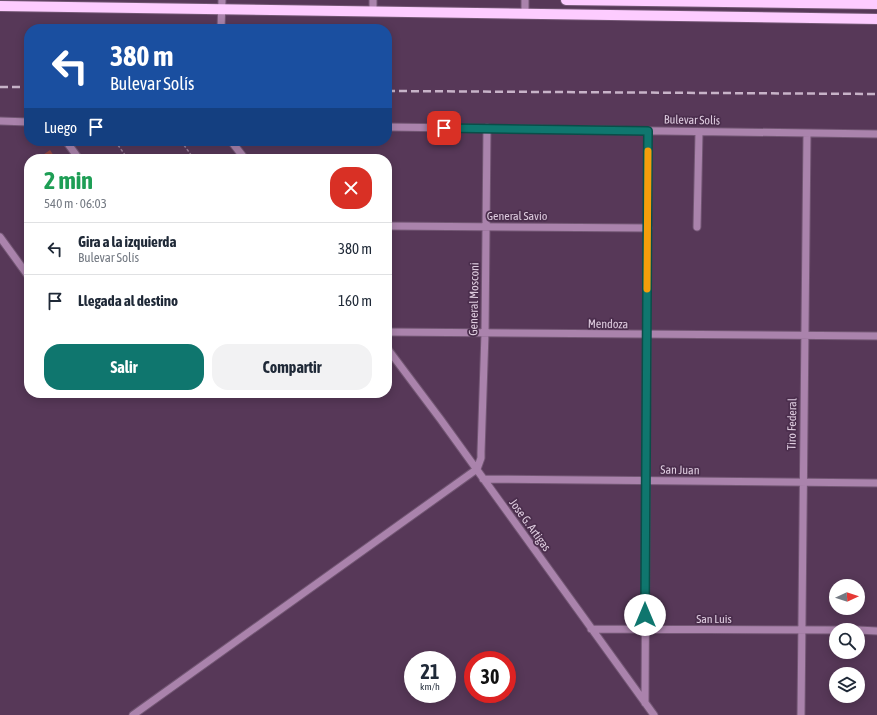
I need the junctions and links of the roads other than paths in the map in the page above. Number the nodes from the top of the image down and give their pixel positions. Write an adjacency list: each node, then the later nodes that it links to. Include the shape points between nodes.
1 (373, 0): 13 (street)
2 (525, 0): 14 (street)
3 (566, 0): 4 (main road)
4 (666, 1): 5 (main road); 15 (street)
5 (716, 2): 6 (main road); 16 (street)
6 (804, 2): 9 (main road); 17 (street)
7 (54, 3): 8 (main road); 12 (main road)
8 (133, 4): 11 (main road)
9 (865, 4): 10 (main road); 18 (street)
10 (877, 4)
11 (222, 5): 13 (main road); 20 (street)
12 (0, 6)
13 (373, 12): 14 (main road)
14 (525, 13): 15 (main road)
15 (666, 16): 16 (main road)
16 (716, 16): 17 (main road)
17 (803, 18): 18 (main road)
18 (865, 18): 19 (main road)
19 (877, 18)
20 (221, 24)
21 (0, 121): 22 (street)
22 (24, 122)
23 (392, 127): 24 (street, Bulevar Solís)
24 (487, 128): 25 (street, Bulevar Solís); 32 (street, General Mosconi)
25 (648, 131): 26 (street, Bulevar Solís); 34 (street)
26 (699, 132): 27 (street, Bulevar Solís); 33 (street)
27 (806, 133): 28 (street, Bulevar Solís); 40 (street, Tiro Federal)
28 (877, 134)
29 (235, 146): 30 (street)
30 (241, 154)
31 (392, 226): 32 (street, General Savio)
32 (486, 227): 34 (street, General Savio); 38 (street, General Mosconi)
33 (697, 227)
34 (648, 228): 39 (street)
35 (0, 237): 36 (street)
36 (24, 270)
37 (392, 332): 38 (street, Mendoza)
38 (485, 333): 39 (street, Mendoza); 43 (street, General Mosconi, via 481,458)
39 (647, 335): 40 (street, Mendoza); 45 (street)
40 (804, 336): 41 (street, Mendoza); 46 (street, Tiro Federal)
41 (877, 336)
42 (392, 355): 43 (street, Jose G. Artigas)
43 (477, 469): 44 (street, Jose G. Artigas); 55 (street)
44 (484, 479): 45 (street, San Juan); 48 (street, Jose G. Artigas)
45 (646, 481): 46 (street, San Juan); 49 (street)
46 (803, 482): 47 (street, San Juan); 50 (street, Tiro Federal)
47 (877, 483)
48 (591, 629): 49 (street, San Luis); 54 (street, Jose G. Artigas)
49 (645, 630): 50 (street, San Luis); 54 (street)
50 (800, 630): 51 (street, San Luis); 57 (street, Tiro Federal)
51 (829, 630)
52 (865, 630): 53 (street)
53 (877, 631)
54 (644, 703): 56 (street, Jose G. Artigas)
55 (133, 715)
56 (654, 715)
57 (801, 715)

